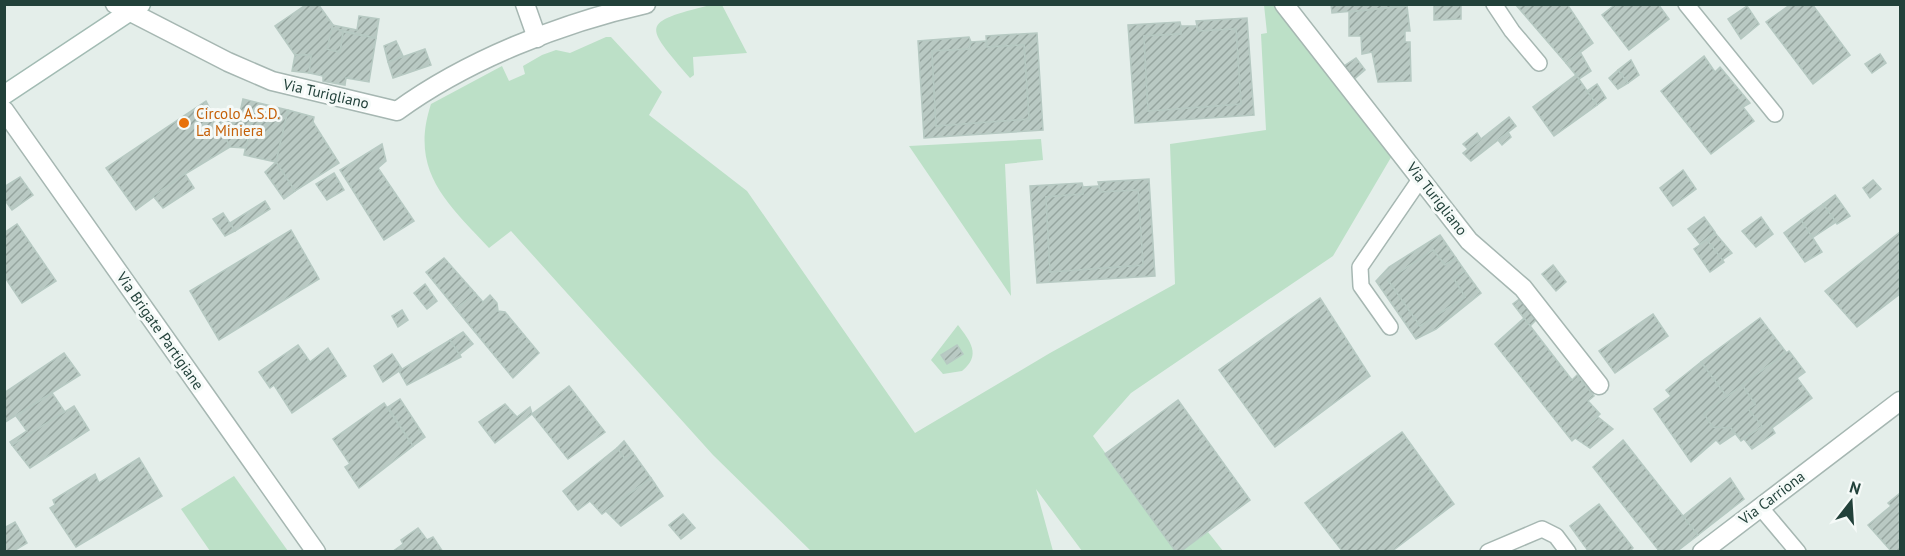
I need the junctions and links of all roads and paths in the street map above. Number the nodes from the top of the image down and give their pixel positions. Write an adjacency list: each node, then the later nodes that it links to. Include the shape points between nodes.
1 (525, 4): 7 (street)
2 (646, 4): 7 (street, Via Turigliano)
3 (1284, 4): 12 (street, Via Turigliano)
4 (1494, 4): 8 (lane)
5 (1686, 4): 11 (lane)
6 (128, 6): 7 (street, Via Turigliano, via 228,62 272,81 397,111 433,85); 9 (street)
7 (537, 38)
8 (1539, 63)
9 (4, 95)
10 (4, 110): 18 (street, Via Brigate Partigiane)
11 (1774, 114)
12 (1421, 178): 13 (lane, via 1360,267 1361,286); 14 (street, Via Turigliano, via 1469,241 1523,288)
13 (1390, 327)
14 (1599, 385)
15 (1900, 401): 16 (street, Via Carriona)
16 (1760, 507): 17 (street, Via Carriona); 21 (lane)
17 (1704, 551)
18 (316, 552)
19 (1488, 552): 20 (lane, via 1542,529 1556,536)
20 (1568, 552)
21 (1798, 552)

